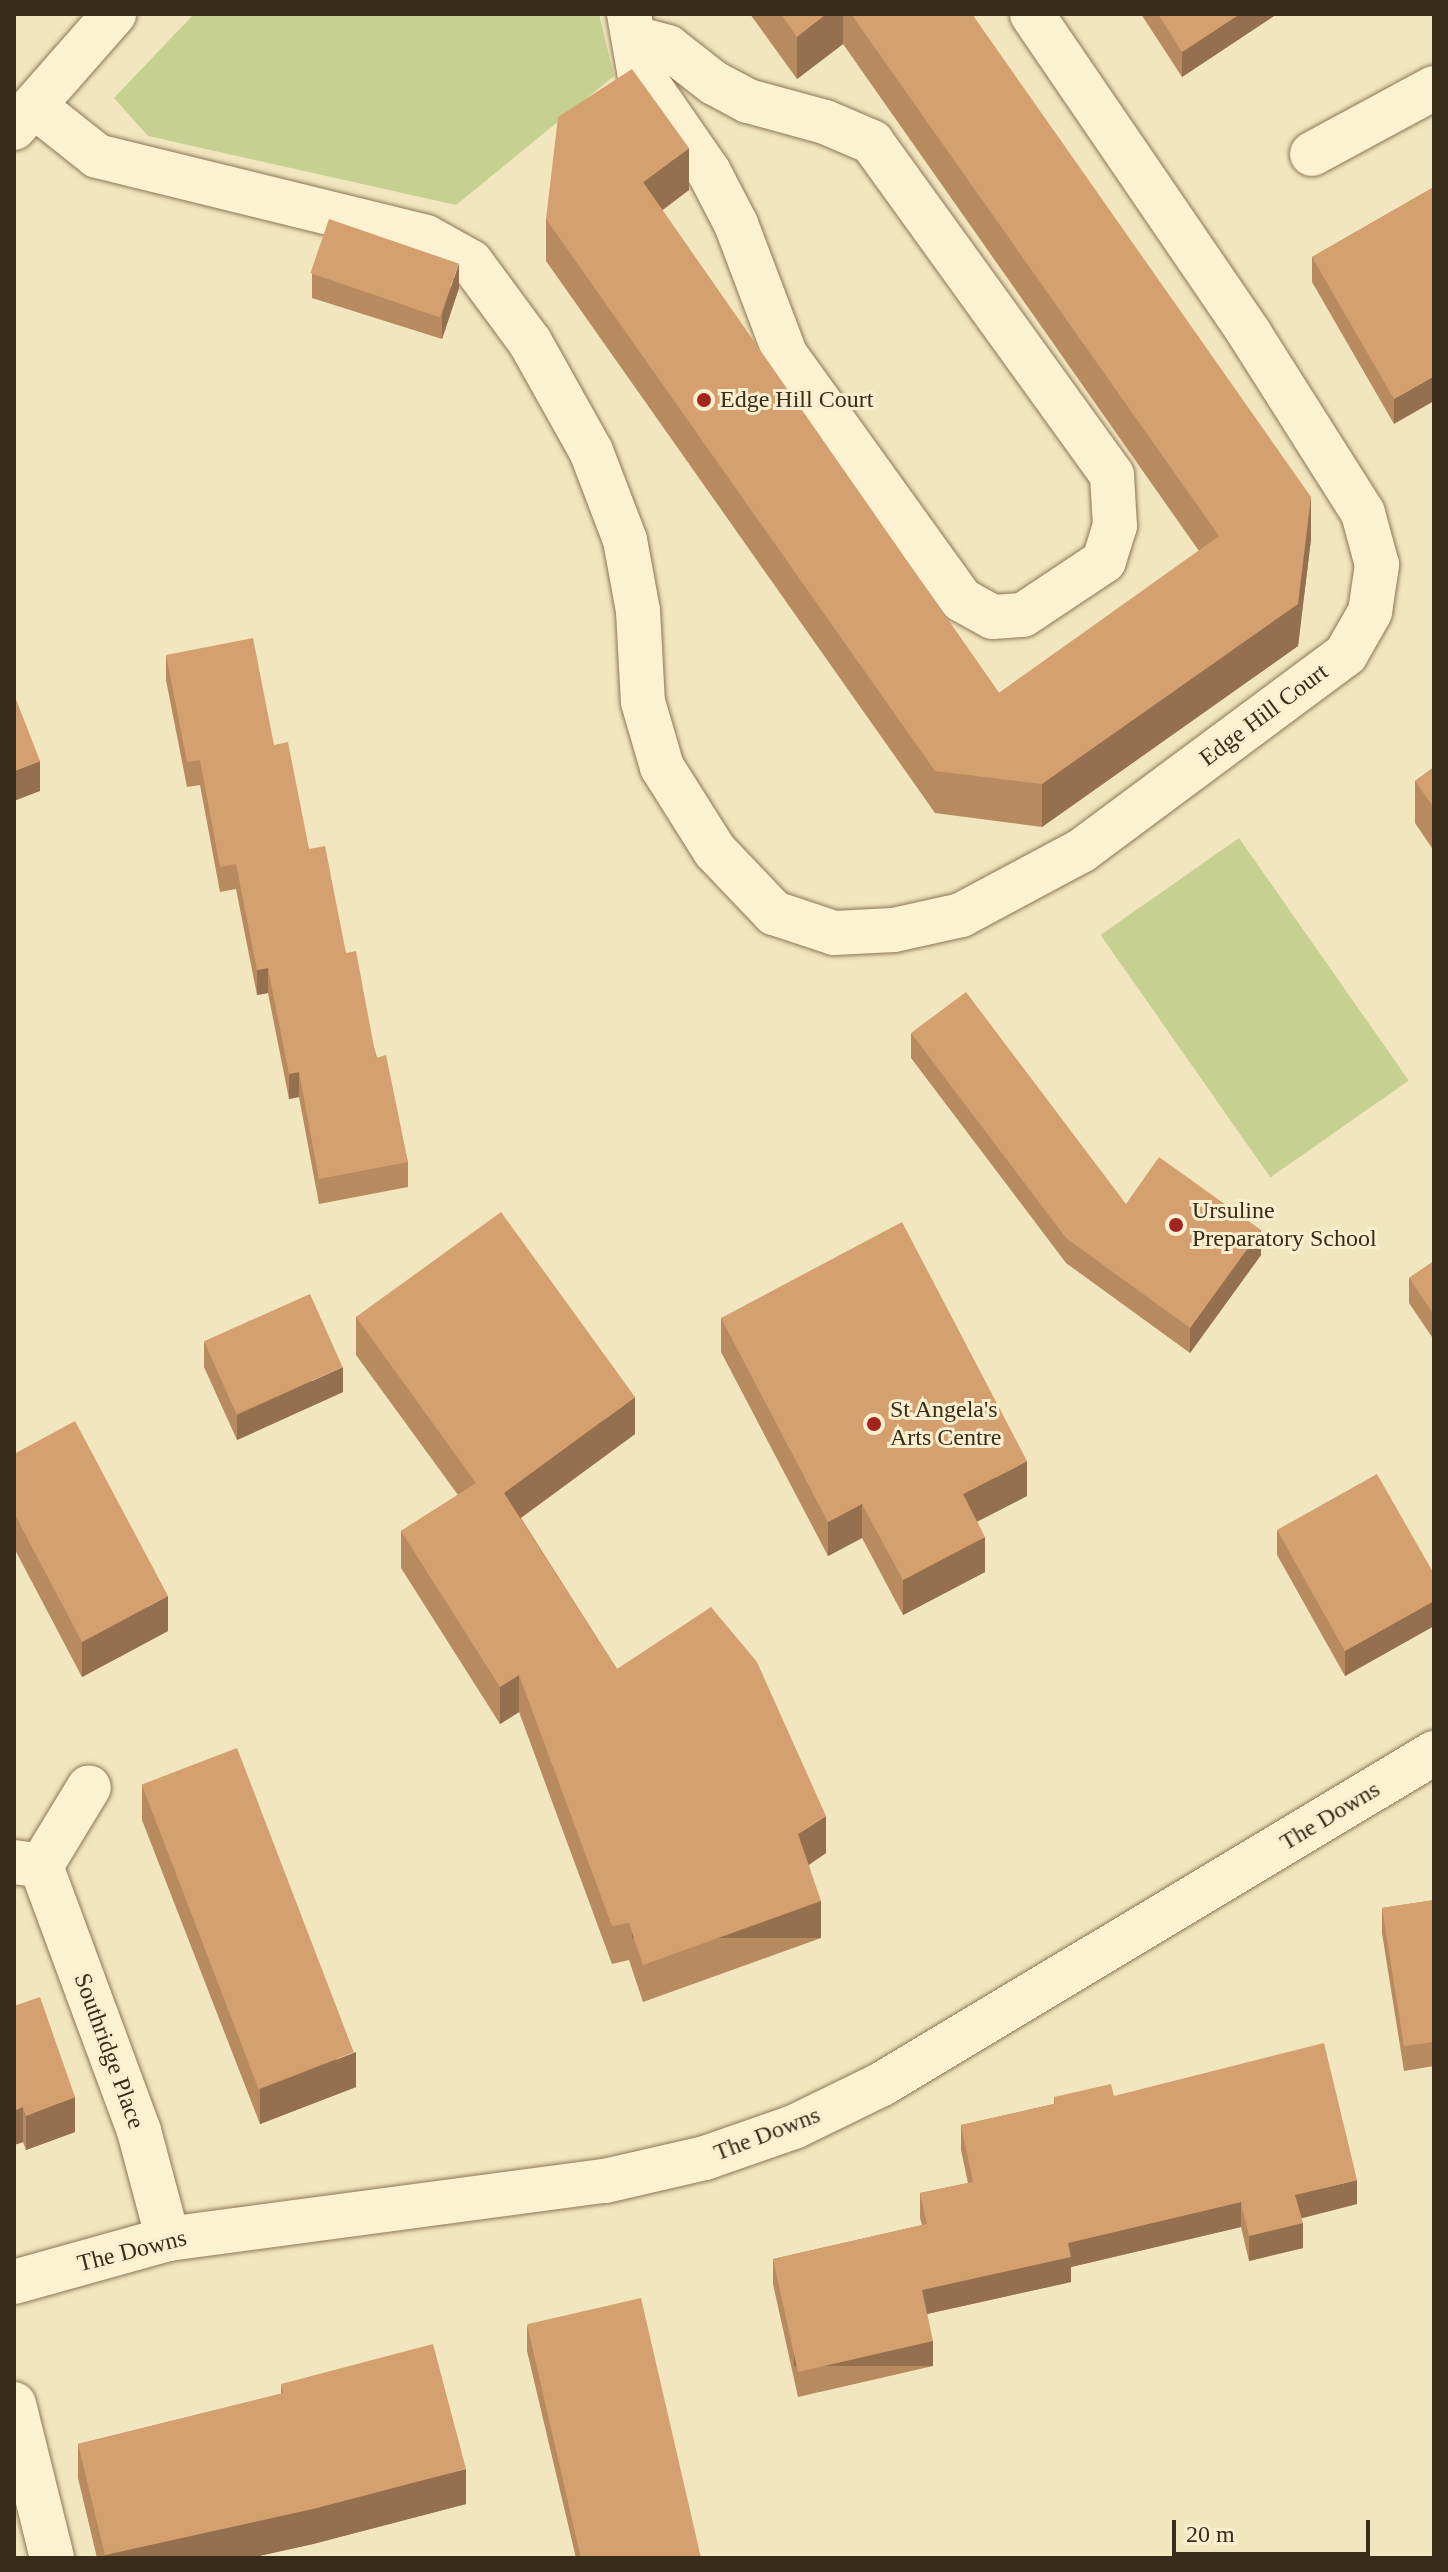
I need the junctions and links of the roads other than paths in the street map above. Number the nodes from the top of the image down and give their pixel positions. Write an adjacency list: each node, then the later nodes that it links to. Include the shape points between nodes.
1 (114, 14): 5 (street)
2 (1032, 14): 5 (street, Edge Hill Court, via 1250,334 1363,513 1377,565 1372,600 1346,654 1081,851 961,915 894,930 834,933 774,913 715,851 662,767 643,702 638,611 625,540 591,451 530,342 471,262 426,237 97,156)
3 (632, 26): 3 (street, via 748,101 825,122 872,142 1112,475 1115,526 1104,561 1023,615 993,617 962,600 785,354 736,224 709,172 639,71)
4 (1434, 88): 6 (street)
5 (24, 117)
6 (1312, 154)
7 (1434, 1753): 10 (street, The Downs, via 895,2076 794,2127 705,2158 605,2181)
8 (89, 1787): 9 (street, Southridge Place)
9 (28, 1864): 10 (street, Southridge Place, via 139,2131)
10 (168, 2239): 11 (street, The Downs)
11 (14, 2282)
12 (14, 2404): 13 (street)
13 (52, 2558)

